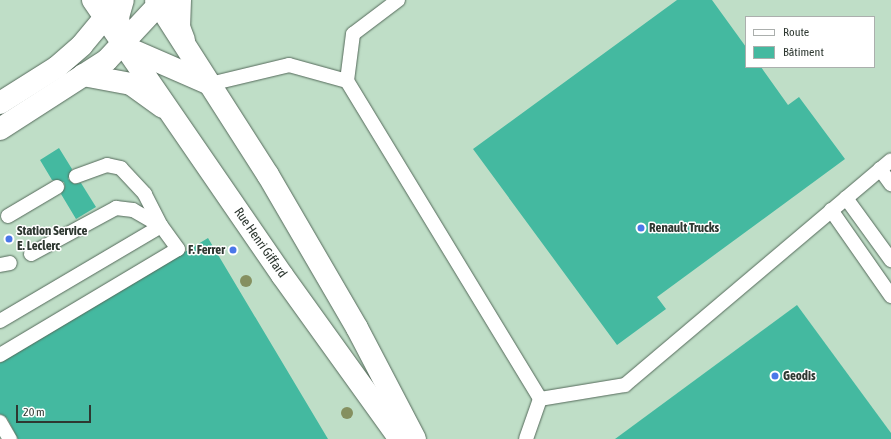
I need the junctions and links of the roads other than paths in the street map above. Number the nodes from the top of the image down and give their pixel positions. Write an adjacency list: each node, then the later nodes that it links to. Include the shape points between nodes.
1 (121, 0): 5 (street); 6 (street, via 118,32)
2 (180, 0): 7 (street, via 179,27)
3 (398, 0): 9 (lane, via 353,34)
4 (159, 2): 6 (street); 7 (street)
5 (98, 9): 6 (street, Rue Henri Giffard); 11 (street, via 82,45 57,68)
6 (123, 46): 8 (street); 10 (street); 12 (street, Rue Henri Giffard)
7 (187, 51): 10 (street)
8 (83, 75): 12 (street, via 131,84); 13 (street)
9 (347, 81): 10 (lane, via 289,65); 27 (lane)
10 (210, 84): 31 (street, via 268,175 357,328)
11 (0, 103)
12 (172, 114): 30 (street, Rue Henri Giffard, via 282,275)
13 (0, 129)
14 (886, 164): 16 (lane); 18 (lane)
15 (76, 176): 21 (lane, via 107,165 122,168 145,194)
16 (891, 184)
17 (57, 187): 20 (lane)
18 (846, 198): 19 (lane); 23 (lane)
19 (831, 210): 24 (lane); 27 (lane, via 625,385)
20 (8, 216)
21 (161, 226): 22 (lane, via 133,210 116,208); 25 (lane); 26 (lane, via 178,249)
22 (31, 254)
23 (891, 260)
24 (891, 296)
25 (0, 321)
26 (0, 356)
27 (540, 399): 32 (lane)
28 (0, 422): 29 (lane)
29 (10, 439)
30 (400, 439)
31 (415, 439)
32 (526, 439)

